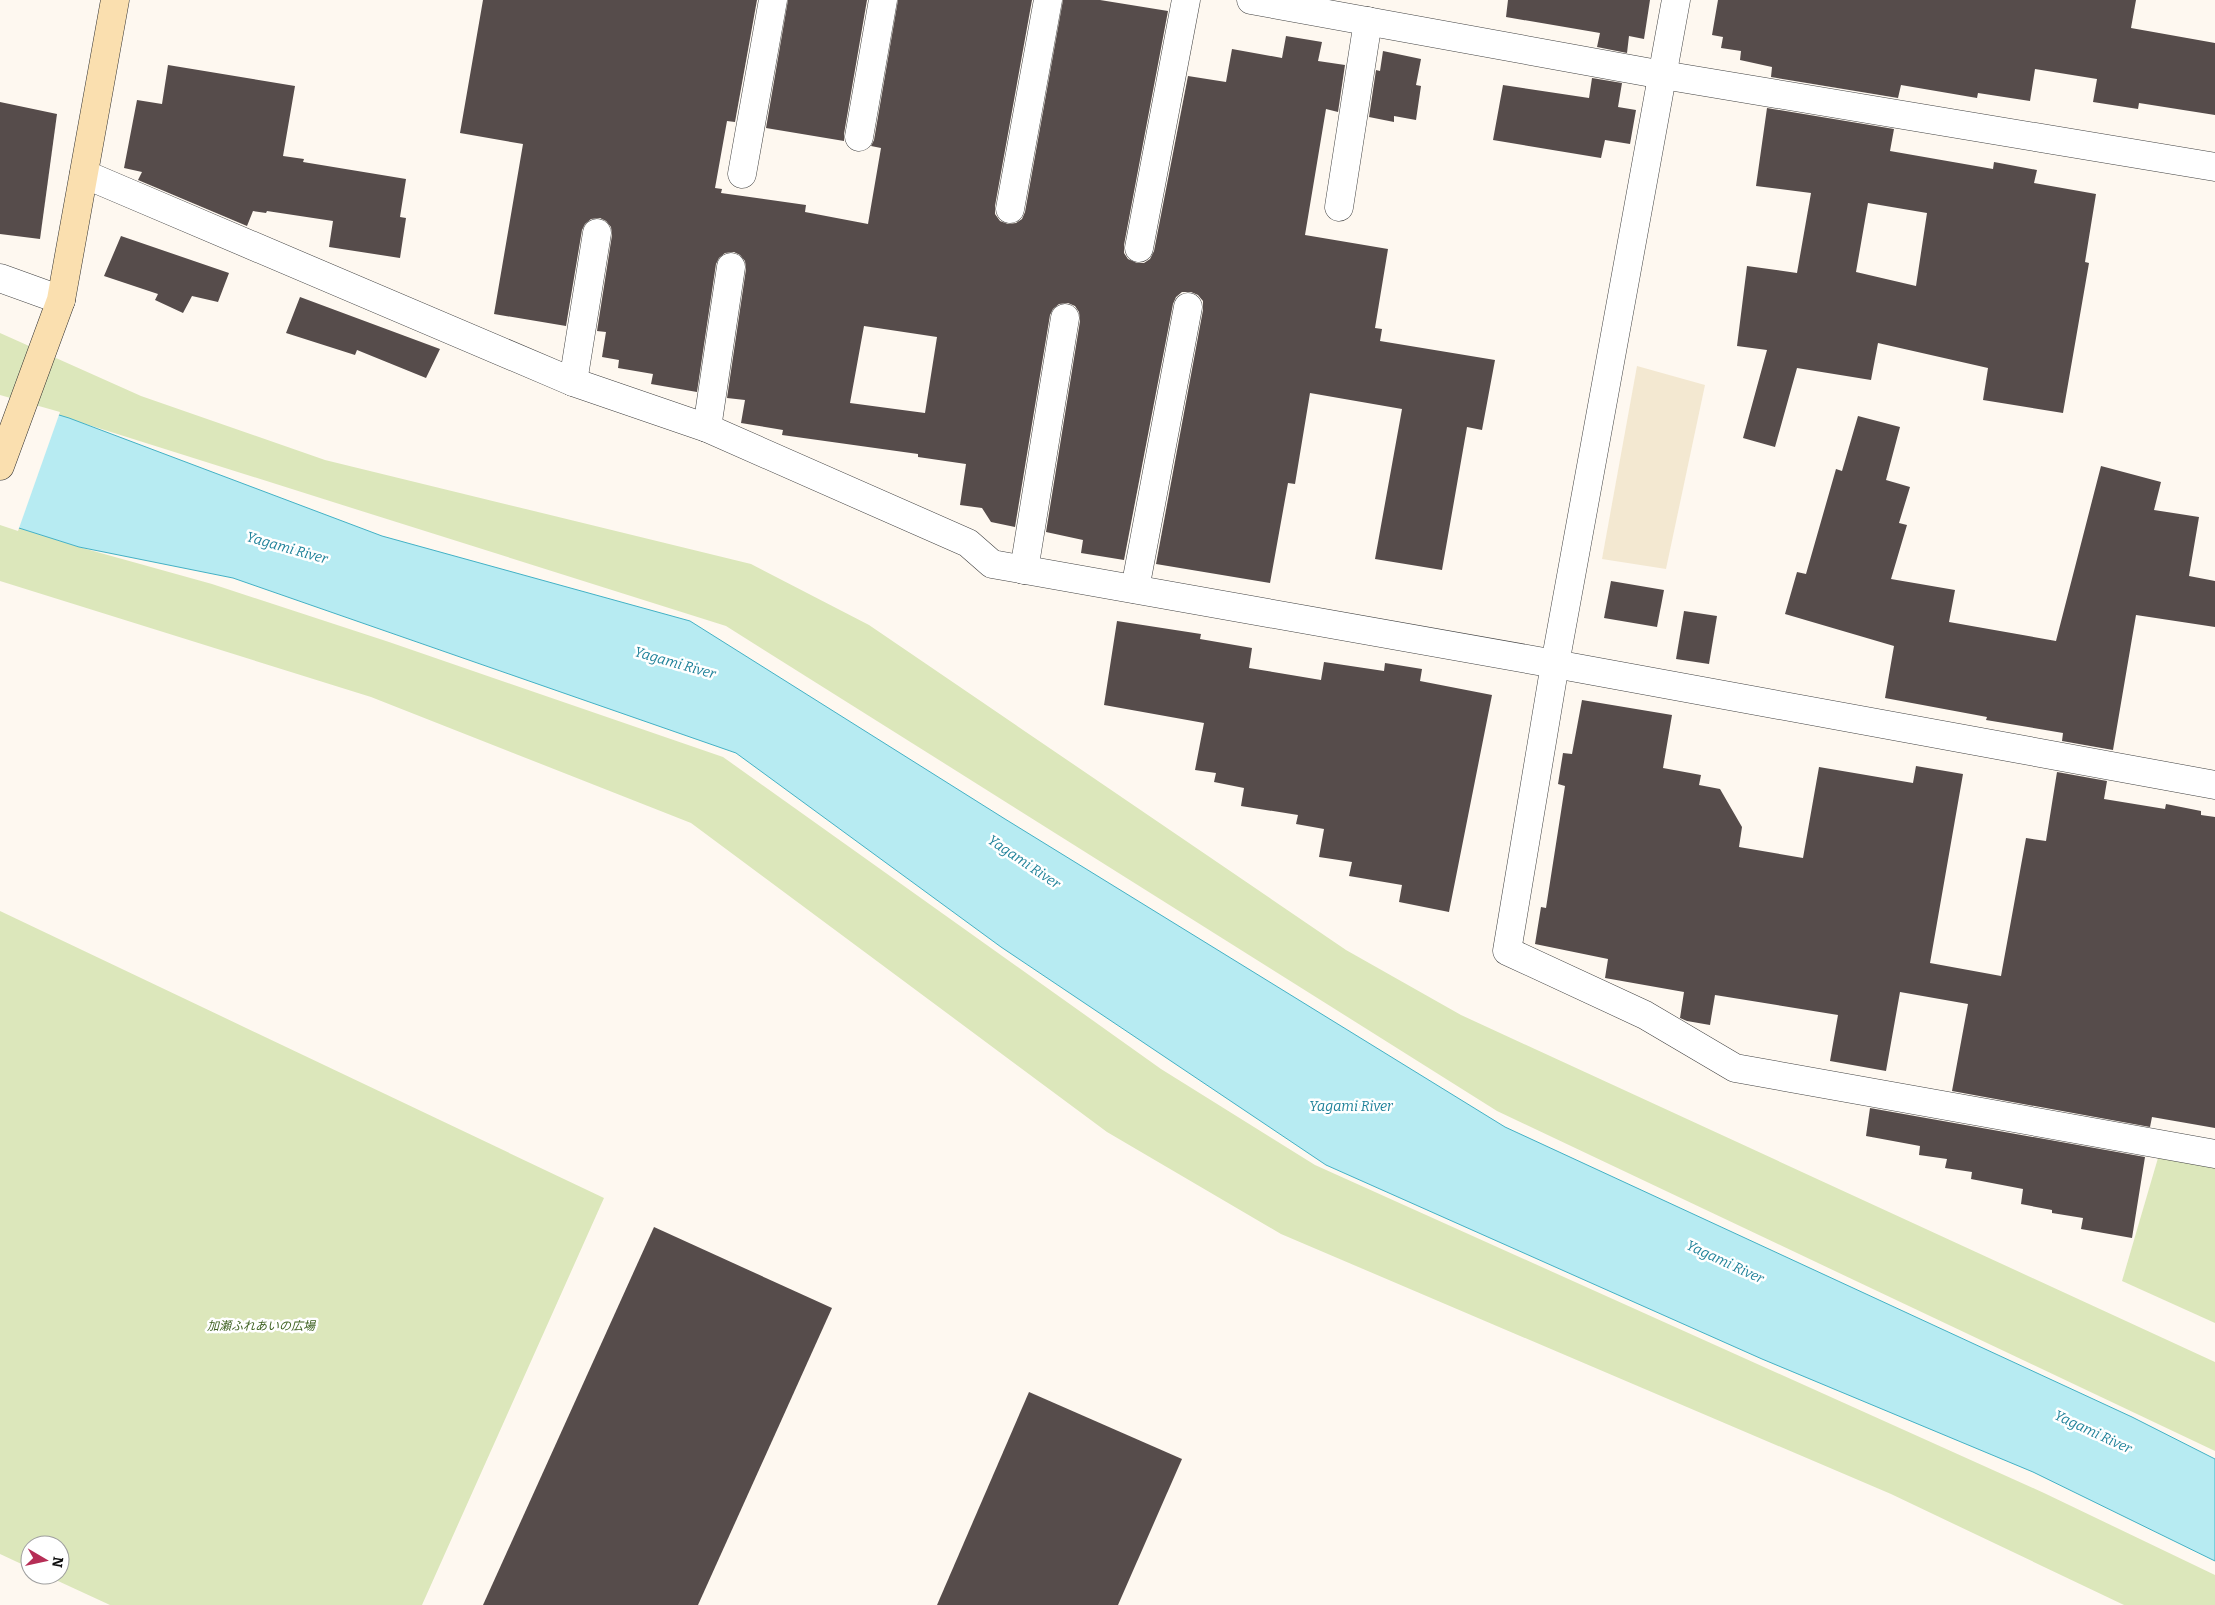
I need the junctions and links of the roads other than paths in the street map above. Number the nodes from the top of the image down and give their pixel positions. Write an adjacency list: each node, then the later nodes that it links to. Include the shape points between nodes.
1 (114, 0): 12 (street)
2 (773, 0): 13 (street)
3 (883, 0): 10 (street)
4 (1048, 0): 15 (street)
5 (1186, 0): 17 (street)
6 (1251, 0): 8 (street)
7 (1676, 0): 9 (street)
8 (1368, 21): 9 (street); 14 (street)
9 (1663, 75): 11 (street); 28 (street)
10 (858, 137)
11 (2215, 167)
12 (84, 174): 21 (street); 23 (street)
13 (742, 174)
14 (1339, 208)
15 (1010, 209)
16 (597, 234): 23 (street)
17 (1139, 248)
18 (731, 267): 24 (street)
19 (0, 278): 21 (street)
20 (1188, 307): 27 (street)
21 (58, 309): 25 (street)
22 (1065, 318): 26 (street)
23 (573, 382): 24 (street)
24 (707, 428): 26 (street, via 968,543 992,564)
25 (0, 466)
26 (1024, 570): 27 (street)
27 (1135, 589): 28 (street)
28 (1555, 664): 29 (street); 30 (street, via 1507,951 1644,1015 1735,1068)
29 (2215, 785)
30 (2215, 1154)

